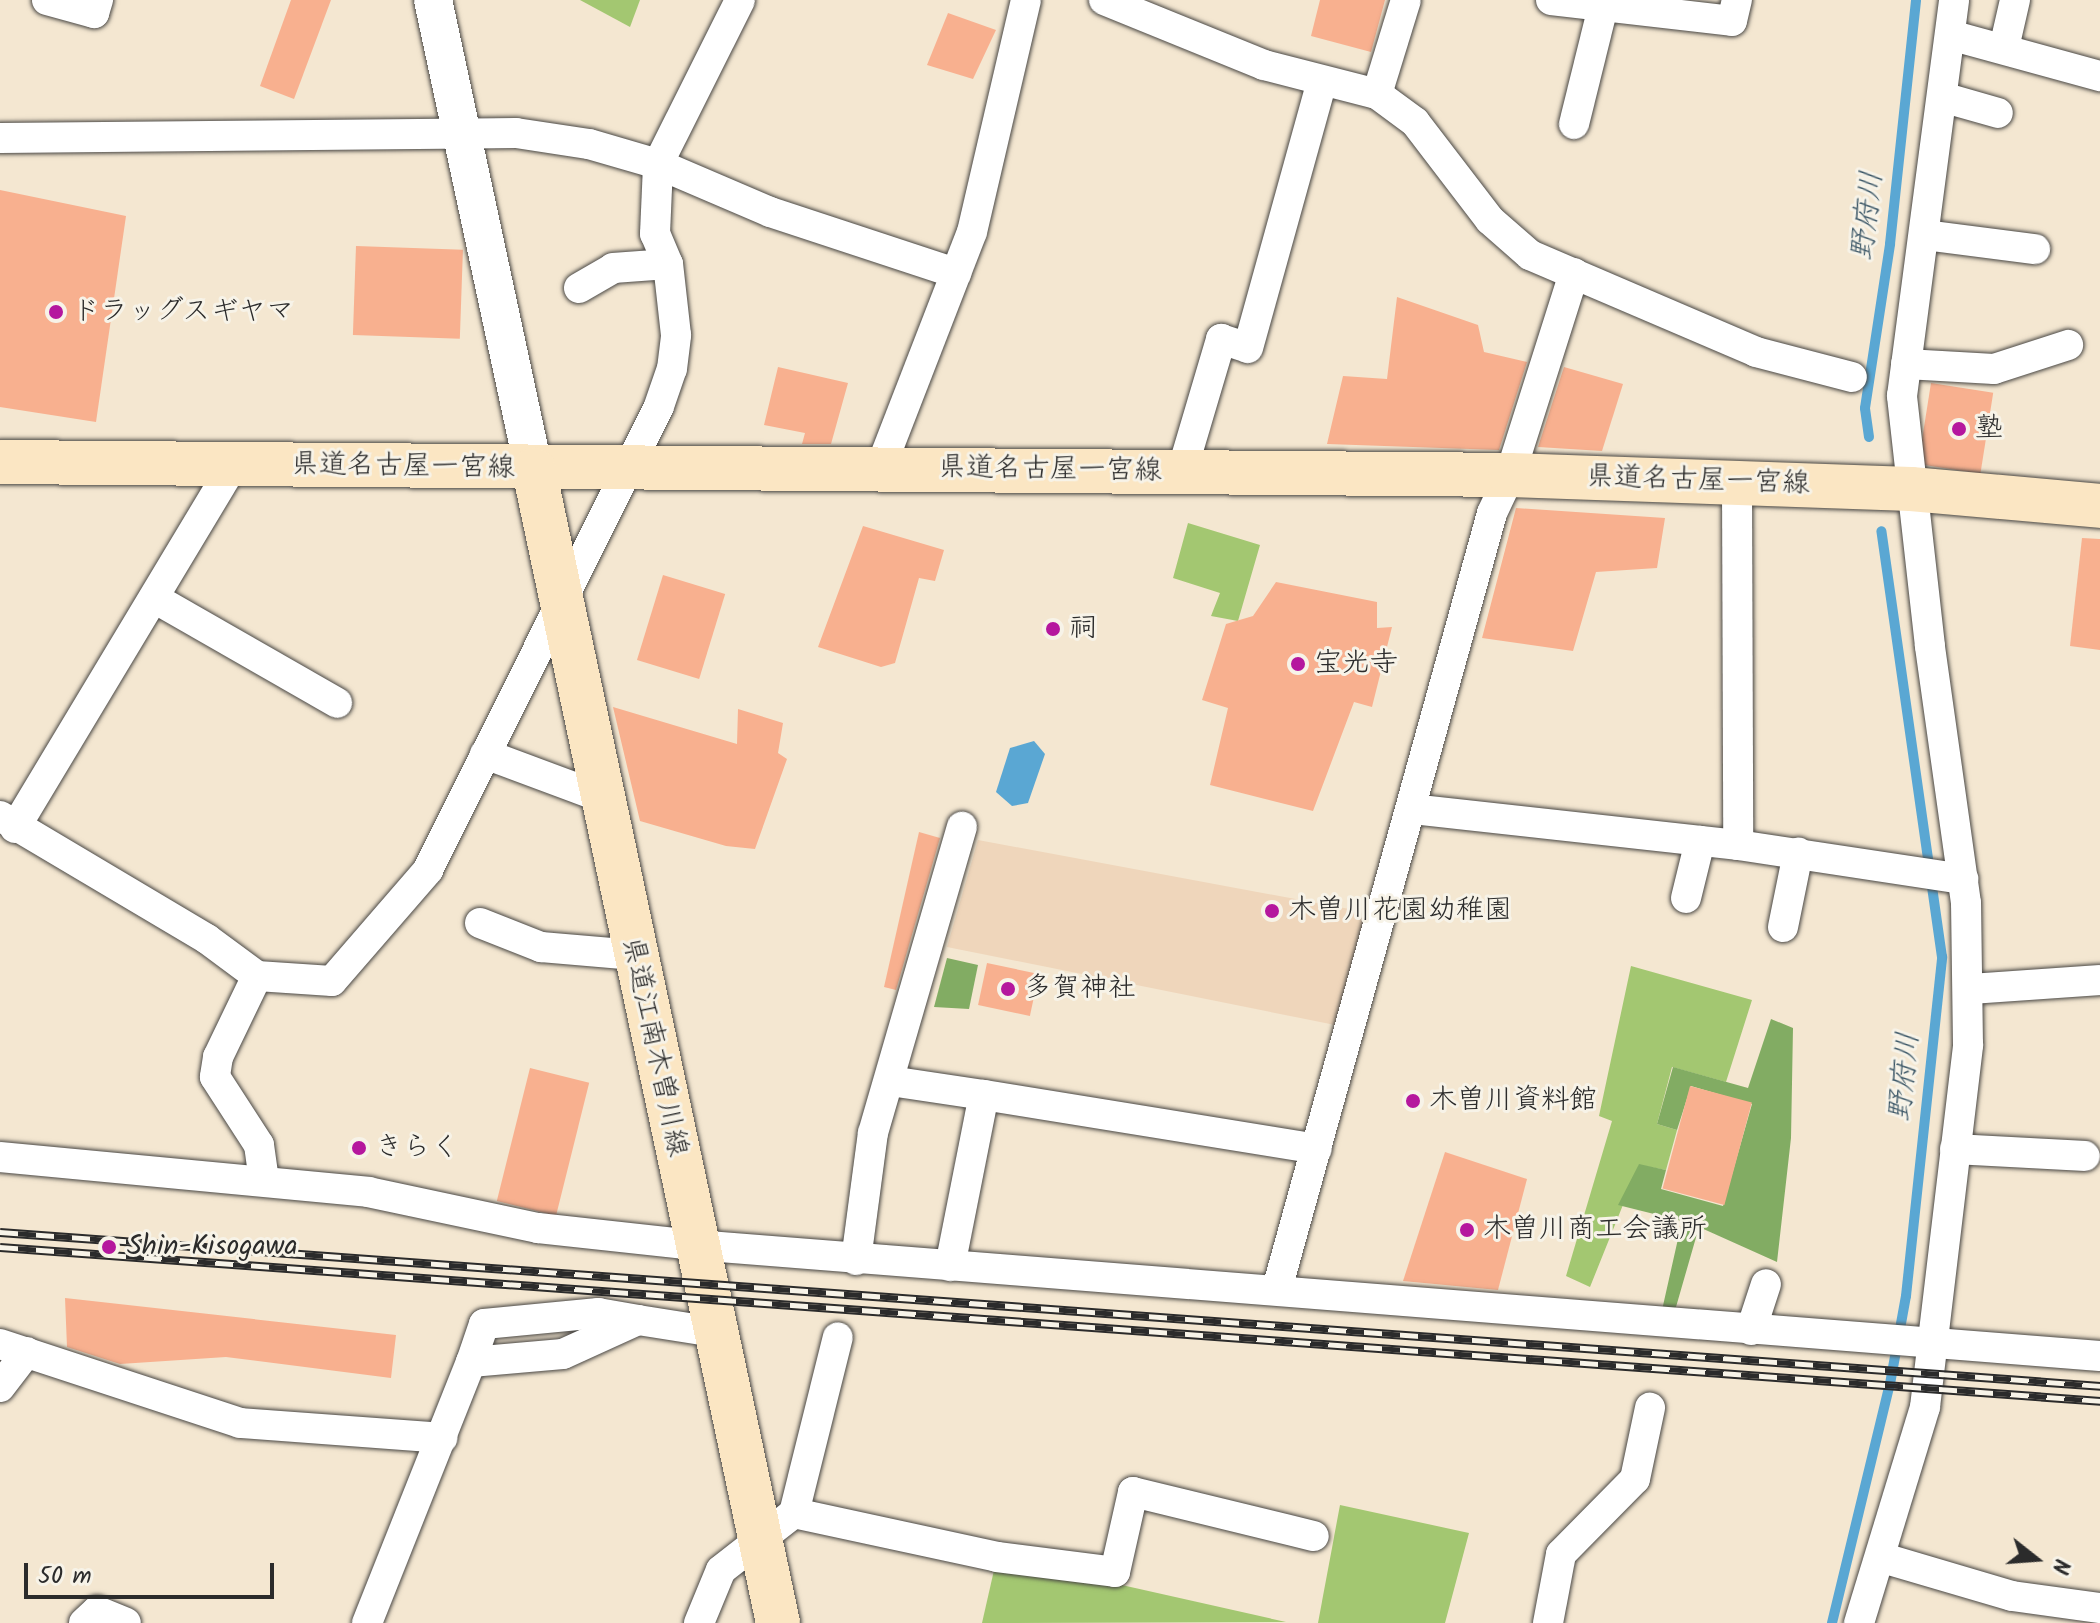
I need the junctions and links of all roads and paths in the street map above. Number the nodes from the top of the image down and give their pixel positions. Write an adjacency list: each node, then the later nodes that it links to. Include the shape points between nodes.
1 (47, 0): 2 (street, via 94,13)
2 (98, 0)
3 (433, 0): 21 (street)
4 (740, 0): 23 (street)
5 (1026, 0): 27 (street, via 972,232)
6 (1104, 0): 16 (street, via 1264,65)
7 (1406, 0): 17 (street)
8 (1551, 0): 12 (street)
9 (1737, 0): 12 (street, via 1732,21)
10 (1954, 0): 13 (street)
11 (2015, 0): 14 (street)
12 (1603, 7): 20 (street)
13 (1950, 35): 14 (street); 18 (street)
14 (2004, 48): 15 (street)
15 (2100, 76)
16 (1322, 81): 17 (street); 38 (street, via 1248,348 1221,339)
17 (1377, 94): 28 (street, via 1415,122 1490,220 1530,255)
18 (1942, 97): 19 (street); 24 (street)
19 (1998, 113)
20 (1574, 124)
21 (462, 131): 22 (street); 23 (street, via 589,144); 37 (street)
22 (0, 138)
23 (658, 164): 26 (street, via 655,234); 27 (street, via 770,212)
24 (1925, 235): 25 (street); 31 (street)
25 (2035, 249)
26 (668, 264): 29 (street, via 613,268); 35 (street, via 676,335 672,369)
27 (956, 273): 36 (street)
28 (1574, 273): 32 (street, via 1756,352); 39 (street)
29 (579, 288)
30 (2068, 345): 31 (street, via 1994,369)
31 (1906, 364): 41 (street, via 1902,396)
32 (1852, 377)
33 (0, 462): 34 (main road, 県道名古屋一宮線)
34 (235, 462): 37 (main road, 県道名古屋一宮線); 44 (street)
35 (626, 465): 36 (main road, 県道名古屋一宮線); 37 (main road, 県道名古屋一宮線); 43 (street)
36 (880, 469): 38 (main road, 県道名古屋一宮線)
37 (534, 470): 43 (main road, 県道江南木曽川線)
38 (1182, 471): 39 (main road, 県道名古屋一宮線)
39 (1510, 475): 40 (main road, 県道名古屋一宮線); 48 (street, via 1492,513)
40 (1737, 483): 41 (main road, 県道名古屋一宮線); 52 (street)
41 (1911, 489): 42 (main road, 県道名古屋一宮線); 54 (street)
42 (2100, 506)
43 (562, 595): 46 (street); 47 (main road, 県道江南木曽川線)
44 (154, 598): 45 (street); 49 (street)
45 (337, 703)
46 (485, 754): 47 (street); 59 (street, via 428,870 332,981)
47 (606, 799): 58 (main road, 県道江南木曽川線)
48 (1412, 809): 51 (street); 64 (street)
49 (8, 822): 59 (street, via 207,939)
50 (962, 827): 62 (street)
51 (1700, 841): 52 (street); 55 (street)
52 (1738, 845): 53 (street)
53 (1798, 853): 54 (street); 57 (street)
54 (1958, 878): 61 (street)
55 (1686, 898)
56 (480, 923): 58 (street, via 541,947)
57 (1783, 927)
58 (635, 955): 69 (main road, 県道江南木曽川線)
59 (257, 976): 68 (street, via 218,1057 215,1077 259,1145)
60 (2100, 980): 61 (street)
61 (1971, 989): 65 (street)
62 (890, 1081): 63 (street); 70 (street, via 873,1133)
63 (984, 1095): 64 (street); 71 (street)
64 (1317, 1149): 73 (street)
65 (1955, 1149): 66 (street); 79 (street)
66 (2085, 1156)
67 (0, 1157): 68 (street)
68 (264, 1180): 69 (street, via 368,1192 538,1228)
69 (695, 1245): 70 (street); 77 (main road, 県道江南木曽川線)
70 (856, 1260): 71 (street)
71 (950, 1266): 73 (street)
72 (1766, 1284): 76 (street)
73 (1277, 1289): 76 (street)
74 (569, 1316): 75 (street, via 598,1313); 81 (street); 83 (street, via 484,1324)
75 (638, 1320): 77 (street); 81 (street)
76 (1751, 1330): 79 (street, via 1877,1337)
77 (714, 1332): 89 (main road, 県道江南木曽川線)
78 (838, 1337): 87 (street)
79 (1929, 1346): 82 (street); 90 (street, via 1925,1407)
80 (14, 1348): 84 (street); 86 (street, via 240,1423)
81 (577, 1348): 83 (street)
82 (2100, 1356)
83 (471, 1362): 86 (street)
84 (0, 1387)
85 (1650, 1408): 98 (street, via 1635,1479 1561,1554)
86 (442, 1438): 95 (street)
87 (794, 1513): 88 (street, via 997,1557 1115,1572 1133,1492); 89 (street)
88 (1314, 1536)
89 (760, 1541): 96 (street, via 721,1570); 97 (main road, 県道江南木曽川線)
90 (1883, 1558): 92 (street); 99 (street)
91 (2100, 1608): 92 (street)
92 (2008, 1610)
93 (84, 1623): 94 (street, via 97,1611)
94 (126, 1623)
95 (367, 1623)
96 (699, 1623)
97 (778, 1623)
98 (1548, 1623)
99 (1859, 1623)

